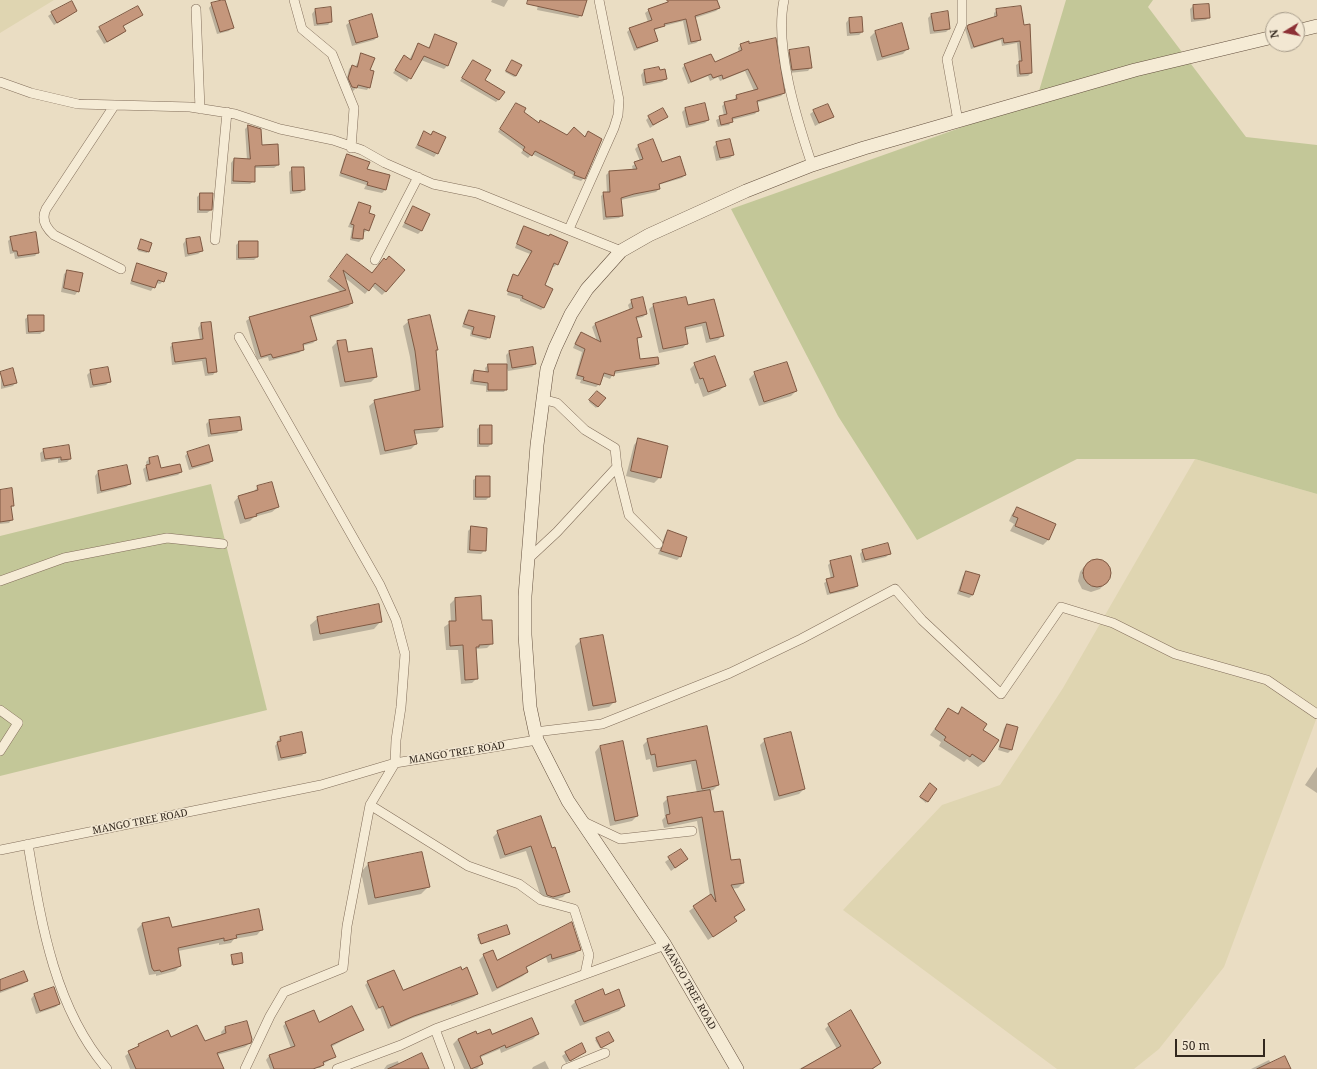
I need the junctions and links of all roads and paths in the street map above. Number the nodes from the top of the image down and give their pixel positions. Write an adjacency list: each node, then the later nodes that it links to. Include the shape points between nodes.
1 (294, 0): 14 (street, via 302,29 332,54 354,108)
2 (599, 0): 17 (street, via 618,92 618,115 594,176)
3 (784, 0): 15 (street, via 781,15 786,64 794,108)
4 (962, 0): 13 (street, via 962,24 947,59)
5 (196, 9): 11 (street)
6 (1317, 26): 7 (main road)
7 (1305, 29)
8 (1265, 39): 13 (main road, via 1135,70)
9 (0, 82): 10 (street, via 31,93 78,104)
10 (114, 106): 11 (street); 21 (street, via 46,209 44,219 54,235)
11 (200, 109): 12 (street)
12 (227, 112): 14 (street, via 280,129 333,140); 18 (street)
13 (958, 122): 15 (main road)
14 (351, 148): 16 (street, via 362,150)
15 (812, 165): 19 (main road, via 746,191)
16 (418, 177): 17 (street, via 433,184 477,193); 20 (street)
17 (569, 229): 19 (street)
18 (216, 240)
19 (621, 250): 23 (main road, via 587,289 571,314 547,369)
20 (375, 260)
21 (121, 269)
22 (239, 337): 33 (street, via 354,537 396,620 405,654)
23 (542, 399): 24 (street, via 557,403 585,430 615,448); 27 (main road)
24 (618, 467): 26 (street, via 629,515); 27 (street, via 557,532)
25 (223, 544): 28 (street, via 167,538 64,558)
26 (658, 544)
27 (528, 558): 31 (main road, via 525,635 530,707)
28 (0, 580)
29 (0, 710): 32 (street, via 18,723)
30 (1317, 714): 31 (street, via 1267,680 1175,654 1113,623 1061,607 1000,694 922,620 895,589 730,673 602,724)
31 (536, 736): 33 (street, MANGO TREE ROAD); 35 (main road, MANGO TREE ROAD, via 568,801)
32 (0, 751)
33 (395, 763): 34 (street); 37 (street, MANGO TREE ROAD, via 321,785)
34 (370, 805): 40 (street, via 468,866 519,884 541,900 574,909 589,955); 44 (street, via 347,926 343,968 284,992)
35 (581, 820): 36 (street, via 620,839); 39 (main road, MANGO TREE ROAD)
36 (692, 831)
37 (28, 844): 38 (street, MANGO TREE ROAD); 43 (street, via 36,895 58,982 82,1032 95,1055)
38 (0, 850)
39 (665, 945): 40 (street); 48 (main road, MANGO TREE ROAD)
40 (585, 974): 41 (street)
41 (435, 1029): 45 (street, via 401,1046); 46 (street)
42 (605, 1053): 47 (street)
43 (107, 1069)
44 (245, 1069)
45 (337, 1069)
46 (450, 1069)
47 (566, 1069)
48 (738, 1069)

